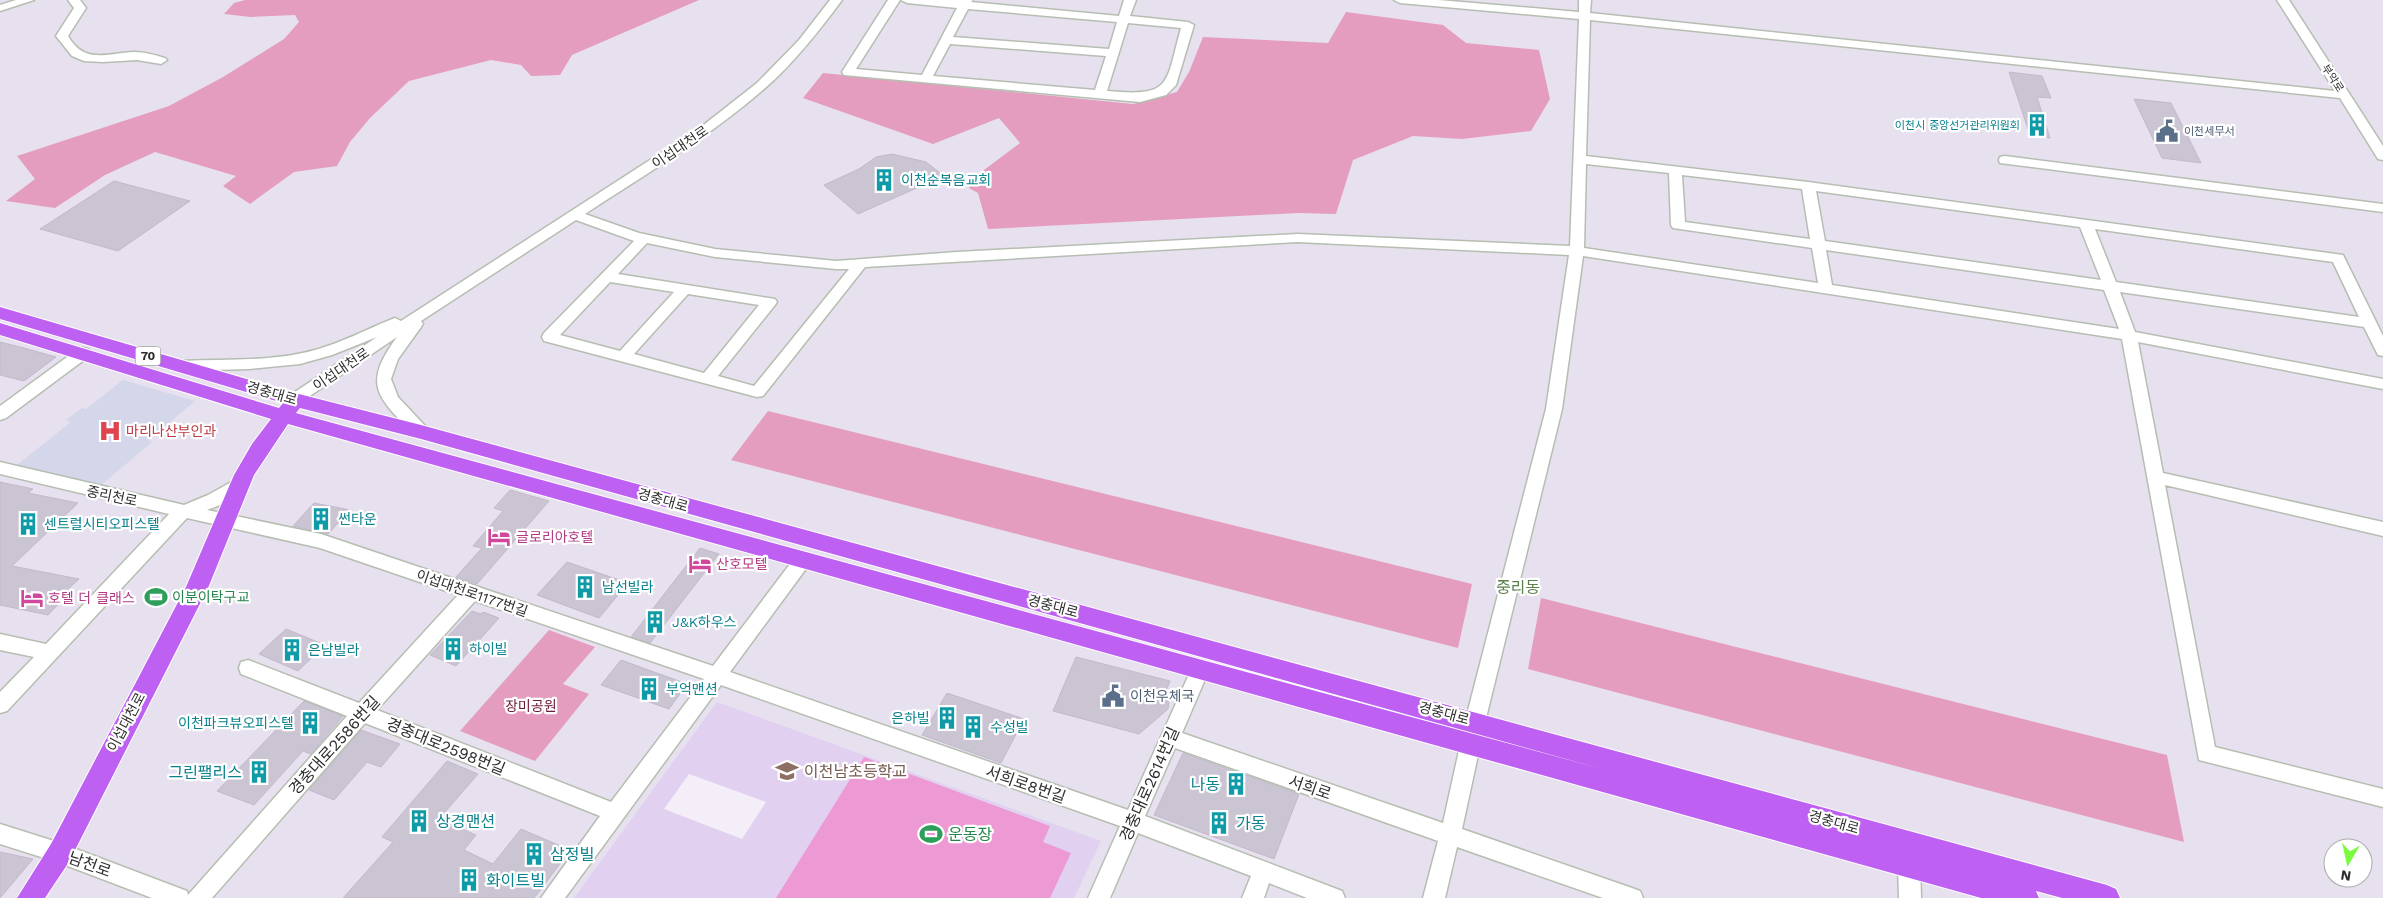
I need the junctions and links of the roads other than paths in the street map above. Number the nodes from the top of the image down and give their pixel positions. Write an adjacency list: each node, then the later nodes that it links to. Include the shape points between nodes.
1 (28, 0): 11 (street)
2 (74, 0): 16 (street, via 80,8 62,36 74,52 98,60 132,56)
3 (836, 0): 27 (street, 이섭대천로, via 783,65 736,107)
4 (894, 0): 17 (street, via 848,72)
5 (907, 0): 10 (street)
6 (1130, 0): 13 (street)
7 (1400, 0): 12 (street)
8 (1585, 0): 12 (street)
9 (2283, 0): 20 (street, 부악로)
10 (966, 2): 13 (street); 14 (street)
11 (0, 8)
12 (1585, 16): 18 (street); 22 (street)
13 (1124, 19): 15 (street); 19 (street, via 1188,25 1172,82 1162,92 1140,98)
14 (946, 40): 15 (street); 17 (street)
15 (1113, 52): 19 (street)
16 (161, 60)
17 (926, 78): 19 (street)
18 (2191, 79): 20 (street)
19 (1100, 95)
20 (2344, 95): 21 (street, 부악로)
21 (2383, 156)
22 (1580, 159): 24 (street); 31 (street)
23 (2005, 160): 26 (street)
24 (1675, 170): 25 (street); 30 (street, via 1678,225)
25 (1808, 186): 28 (street); 30 (street)
26 (2383, 208)
27 (576, 215): 29 (street); 37 (street, 이섭대천로)
28 (2086, 224): 34 (street); 39 (street, via 2338,258)
29 (644, 238): 32 (street, via 715,253 836,265); 33 (street)
30 (1818, 244): 34 (street); 36 (street)
31 (1577, 252): 32 (street, via 1298,238); 36 (street); 66 (street, via 1554,409)
32 (861, 263): 46 (street, via 757,392)
33 (607, 277): 35 (street); 44 (street, via 549,338)
34 (2112, 286): 39 (street); 41 (street)
35 (685, 289): 44 (street); 46 (street, via 770,302)
36 (1826, 289): 41 (street)
37 (427, 310): 45 (street, via 341,348 314,355); 48 (street, 이섭대천로); 50 (street, via 382,373 384,389 393,404)
38 (0, 313): 45 (main road, 경충대로 / 70)
39 (2369, 323): 42 (street)
40 (0, 329): 43 (main road, 경충대로 / 70)
41 (2129, 335): 47 (street); 52 (street)
42 (2383, 351)
43 (83, 353): 48 (main road, 경충대로 / 70); 49 (street)
44 (623, 357): 46 (street)
45 (181, 366): 48 (main road, 경충대로 / 70)
46 (707, 378)
47 (2383, 384)
48 (289, 408): 50 (main road, 경충대로); 53 (main road, 이섭대천로, via 259,449); 57 (main road, 경충대로, via 402,447)
49 (0, 414)
50 (421, 432): 66 (main road, 경충대로, via 822,544)
51 (0, 468): 54 (street, 중리천로)
52 (2155, 477): 56 (street); 68 (street, via 2206,754)
53 (242, 482): 54 (street, via 214,500); 55 (main road, 이섭대천로)
54 (182, 511): 55 (street, 중리천로); 60 (street)
55 (225, 520): 58 (street, 이섭대천로1177번길, via 321,541); 73 (main road, 이섭대천로, via 197,588)
56 (2383, 529)
57 (802, 560): 62 (main road, 경충대로); 63 (street)
58 (471, 594): 63 (street, 이섭대천로1177번길); 65 (street, 경충대로2586번길)
59 (0, 642): 60 (street)
60 (50, 652): 64 (street)
61 (248, 668): 65 (street, 경충대로2598번길)
62 (1200, 670): 66 (main road, 경충대로); 67 (street, 경충대로2614번길)
63 (716, 675): 69 (street); 70 (street, 서희로8번길)
64 (0, 705)
65 (362, 713): 69 (street, 경충대로2598번길); 78 (street, 경충대로2586번길)
66 (1472, 734): 72 (street); 74 (main road, 경충대로); 87 (main road, 경충대로)
67 (1170, 738): 70 (street, 경충대로2614번길); 72 (street, 서희로)
68 (2383, 798)
69 (616, 813): 79 (street)
70 (1133, 821): 75 (street, 서희로8번길); 80 (street, 경충대로2614번길)
71 (0, 834): 73 (street, 남천로)
72 (1450, 836): 83 (street); 84 (street, 서희로)
73 (60, 853): 76 (main road, 이섭대천로); 77 (street, 남천로)
74 (1909, 865): 85 (street); 86 (main road, 경충대로)
75 (1263, 872): 81 (street); 82 (street, 서희로8번길)
76 (30, 898)
77 (180, 898)
78 (198, 898)
79 (552, 898)
80 (1099, 898)
81 (1253, 898)
82 (1334, 898)
83 (1434, 898)
84 (1632, 898)
85 (1910, 898)
86 (2026, 898)
87 (2107, 898)

